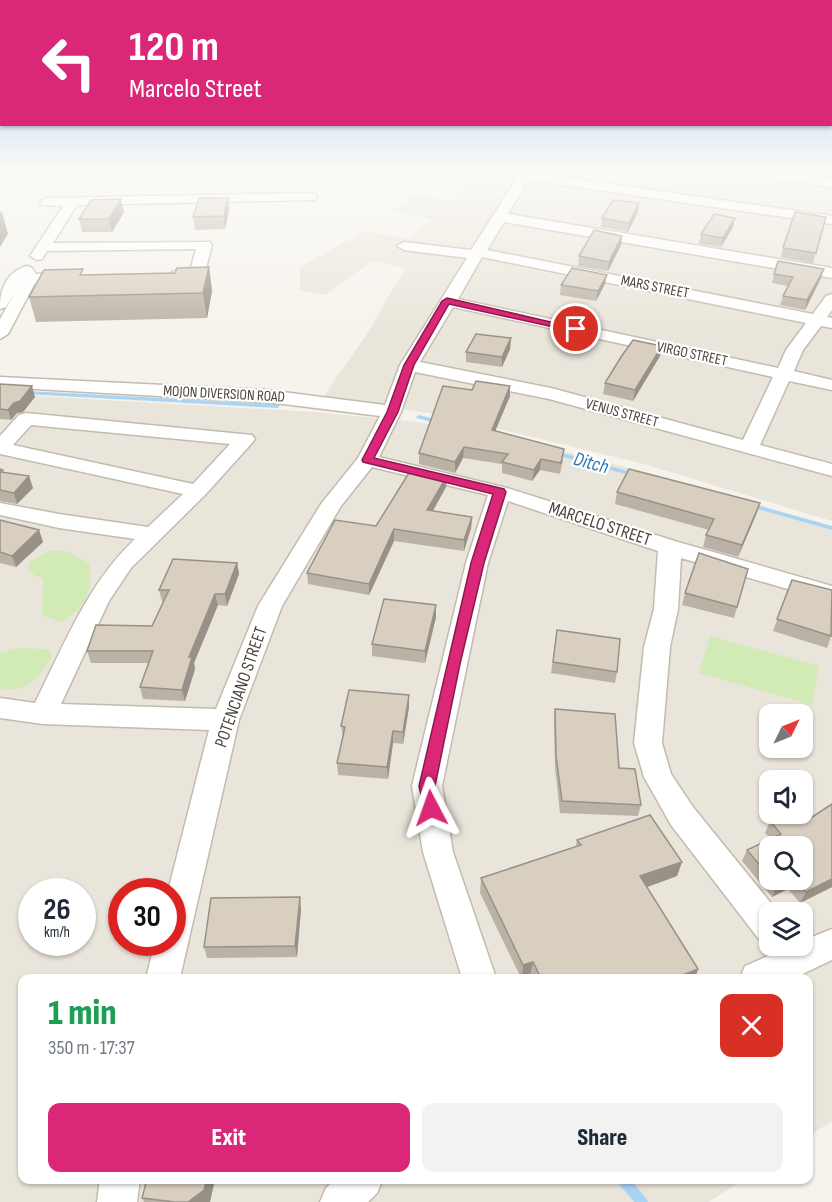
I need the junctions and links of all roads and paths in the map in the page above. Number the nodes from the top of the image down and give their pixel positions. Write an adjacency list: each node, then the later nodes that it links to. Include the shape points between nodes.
1 (58, 225): 5 (street)
2 (495, 225): 6 (street)
3 (551, 225): 7 (street)
4 (404, 246): 6 (street, MARS STREET)
5 (44, 247): 8 (street); 9 (street, via 206,244 196,276)
6 (476, 253): 12 (street); 14 (street, MARS STREET)
7 (832, 273)
8 (24, 276): 10 (street); 13 (street); 15 (street)
9 (158, 277)
10 (82, 278)
11 (832, 299): 14 (street)
12 (447, 301): 16 (street); 17 (street, VIRGO STREET)
13 (0, 304)
14 (825, 321): 17 (street, via 795,350)
15 (0, 333)
16 (409, 365): 20 (street); 22 (street, VENUS STREET, via 551,394)
17 (784, 374): 19 (street, VIRGO STREET); 22 (street)
18 (0, 382): 20 (street, MOJON DIVERSION ROAD, via 267,396)
19 (832, 385)
20 (392, 412): 23 (street)
21 (0, 448): 25 (street); 25 (street, via 26,419 245,439)
22 (749, 448): 24 (street, VENUS STREET)
23 (367, 460): 26 (street, MARCELO STREET); 33 (street, POTENCIANO STREET, via 332,504 270,606)
24 (832, 470)
25 (198, 491): 28 (street)
26 (500, 492): 29 (street, MARCELO STREET); 41 (street, via 477,563 427,786 438,852)
27 (0, 509): 28 (street)
28 (151, 534): 32 (street, via 123,563 98,600)
29 (670, 547): 30 (street, MARCELO STREET); 35 (street, via 648,742 658,777 682,816)
30 (832, 594)
31 (0, 708): 32 (street)
32 (44, 714): 33 (street)
33 (225, 720): 34 (street, POTENCIANO STREET)
34 (186, 883)
35 (759, 913)
36 (832, 944): 37 (street)
37 (813, 948)
38 (168, 956): 40 (street, POTENCIANO STREET)
39 (786, 956): 42 (street)
40 (164, 974)
41 (478, 974)
42 (762, 974)
43 (119, 1184): 45 (street)
44 (358, 1184): 46 (street)
45 (117, 1202)
46 (340, 1202)

